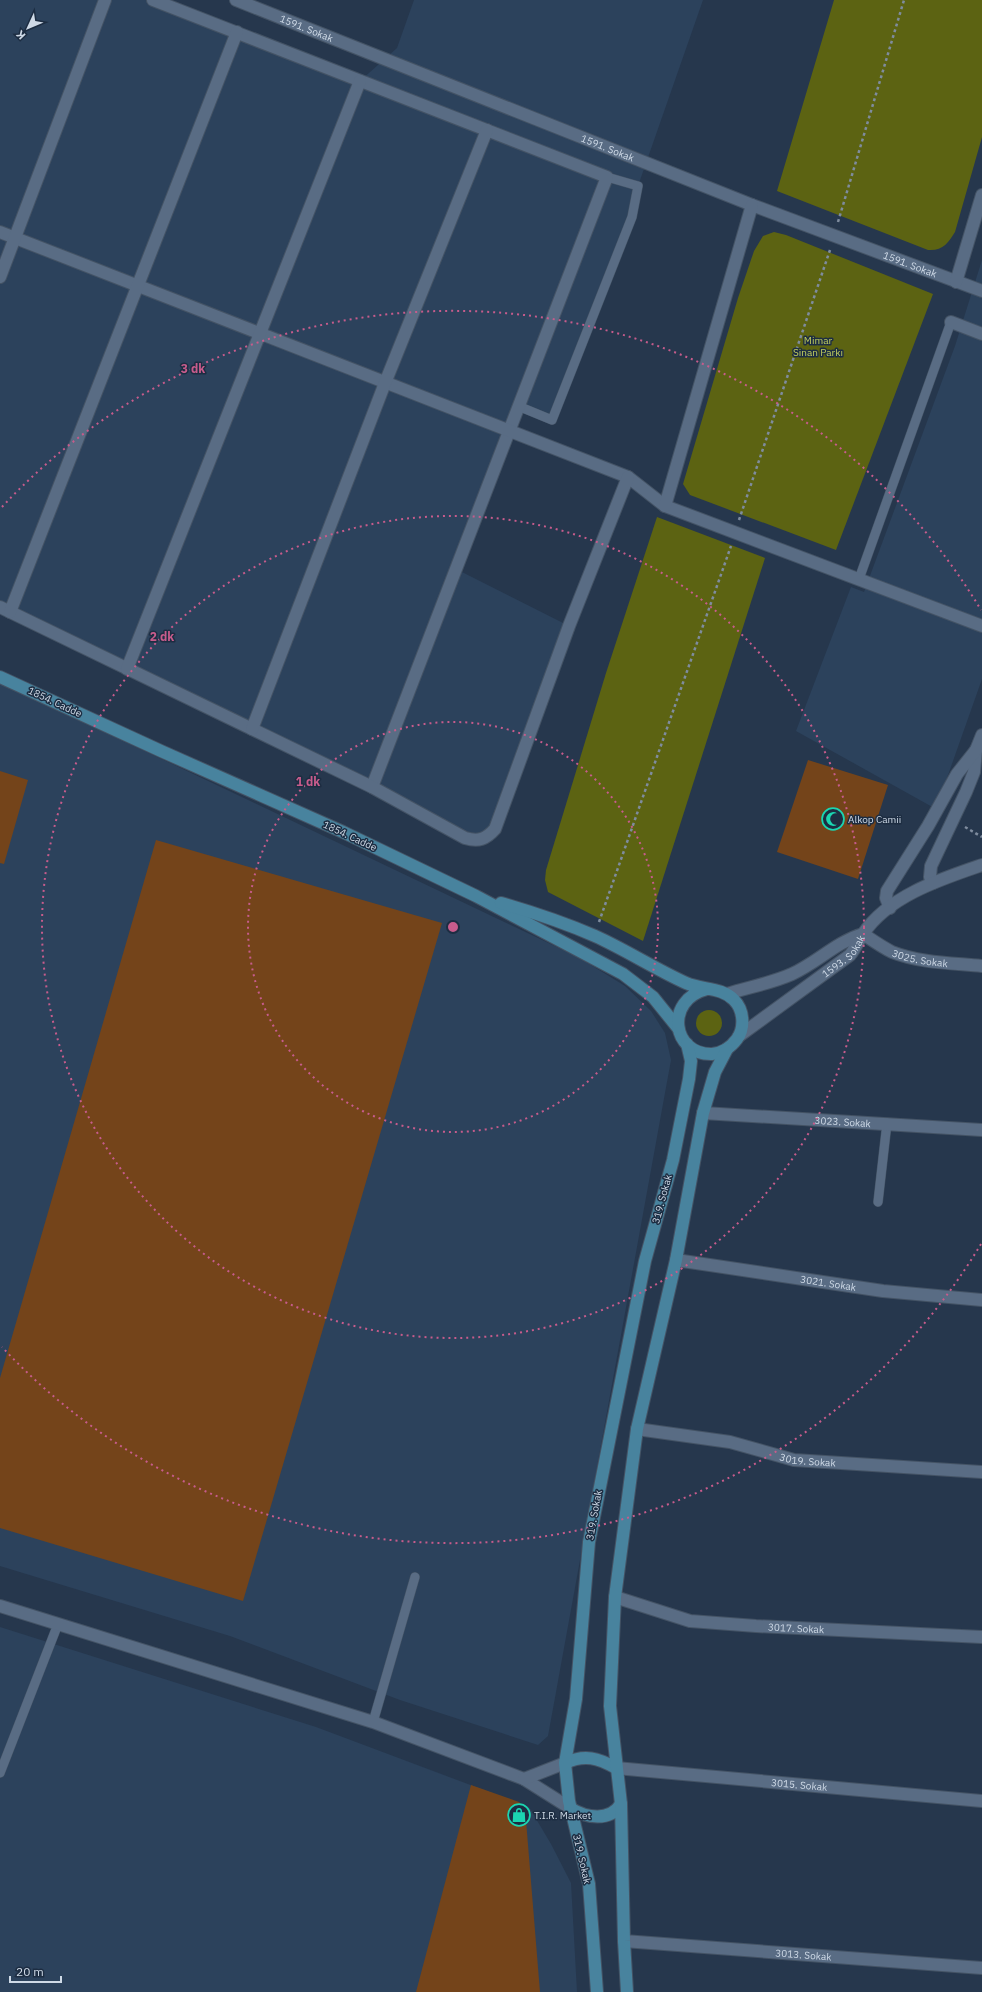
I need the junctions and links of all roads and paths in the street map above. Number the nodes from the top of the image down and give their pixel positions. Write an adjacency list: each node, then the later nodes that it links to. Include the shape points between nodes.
1 (105, 0): 13 (street)
2 (153, 0): 5 (street)
3 (236, 0): 10 (street, 1591. Sokak)
4 (904, 0): 11 (path)
5 (237, 32): 6 (street); 17 (street)
6 (360, 81): 7 (street); 20 (street)
7 (487, 130): 8 (street); 22 (street)
8 (607, 177): 23 (street); 23 (lane, via 638,186 632,217 552,420)
9 (982, 195): 16 (street)
10 (752, 205): 16 (street, 1591. Sokak); 26 (street)
11 (837, 226)
12 (0, 232): 13 (street)
13 (16, 239): 15 (street); 17 (street)
14 (831, 246): 27 (path)
15 (0, 277)
16 (956, 282): 18 (street, 1591. Sokak)
17 (138, 286): 20 (street); 30 (street)
18 (982, 291)
19 (951, 322): 21 (street); 29 (lane)
20 (261, 334): 22 (street); 32 (street)
21 (982, 334)
22 (385, 383): 24 (street); 34 (street)
23 (518, 406): 24 (street)
24 (509, 431): 25 (street); 37 (street)
25 (628, 477): 26 (street); 37 (street, via 569,626 495,829 481,840 465,838)
26 (665, 506): 29 (street)
27 (738, 524)
28 (731, 544): 45 (path)
29 (859, 579): 31 (street)
30 (5, 610): 32 (street)
31 (982, 626)
32 (127, 669): 34 (street)
33 (0, 677): 42 (main road, 1854. Cadde, via 343,832)
34 (252, 729): 37 (street)
35 (982, 735): 36 (street)
36 (976, 750): 38 (street, via 957,774); 39 (street, via 974,772)
37 (372, 787)
38 (928, 826): 39 (street, via 935,821 940,822 947,828); 43 (street, via 887,891 886,898)
39 (948, 833): 41 (street, via 931,866 930,877)
40 (982, 865): 41 (street)
41 (933, 883): 43 (street)
42 (476, 896): 45 (main road, via 524,909); 49 (main road, 1854. Cadde, via 629,978 653,997)
43 (890, 908): 44 (street)
44 (862, 934): 46 (street, 3025. Sokak, via 900,954 943,963); 48 (street, 1593. Sokak, via 841,942 793,974); 50 (street, 1593. Sokak, via 850,955)
45 (595, 936): 47 (main road, via 677,979)
46 (982, 966)
47 (708, 989): 48 (main road); 49 (main road, via 697,992 681,1007)
48 (727, 994): 50 (main road, via 734,1000 742,1018)
49 (678, 1028): 51 (main road)
50 (739, 1036): 52 (main road)
51 (687, 1044): 52 (main road, via 703,1053 712,1054); 67 (main road, 319. Sokak, via 691,1061 689,1079 673,1160 645,1261 589,1542 576,1699)
52 (728, 1049): 53 (main road, via 715,1072)
53 (703, 1113): 54 (street, 3023. Sokak); 57 (main road)
54 (887, 1123): 55 (street, 3023. Sokak); 56 (lane)
55 (982, 1130)
56 (878, 1202)
57 (676, 1260): 58 (street, 3021. Sokak, via 883,1291); 59 (main road)
58 (982, 1300)
59 (637, 1429): 60 (street, 3019. Sokak, via 730,1442 794,1460); 62 (main road)
60 (982, 1472)
61 (415, 1577): 66 (lane)
62 (614, 1597): 65 (street, 3017. Sokak, via 690,1621); 68 (main road, via 610,1706)
63 (0, 1606): 64 (street)
64 (58, 1624): 66 (street); 69 (lane)
65 (982, 1637)
66 (373, 1722): 70 (street)
67 (565, 1763): 68 (main road, via 590,1757 599,1758); 70 (street); 73 (main road, 319. Sokak)
68 (616, 1768): 71 (street, 3015. Sokak); 72 (main road)
69 (0, 1773)
70 (524, 1779): 73 (street)
71 (982, 1801)
72 (621, 1804): 73 (main road, via 601,1817 585,1816); 74 (main road)
73 (570, 1808): 76 (main road, 319. Sokak, via 589,1884)
74 (624, 1941): 75 (street, 3013. Sokak); 77 (main road)
75 (982, 1968)
76 (597, 1992)
77 (627, 1992)

